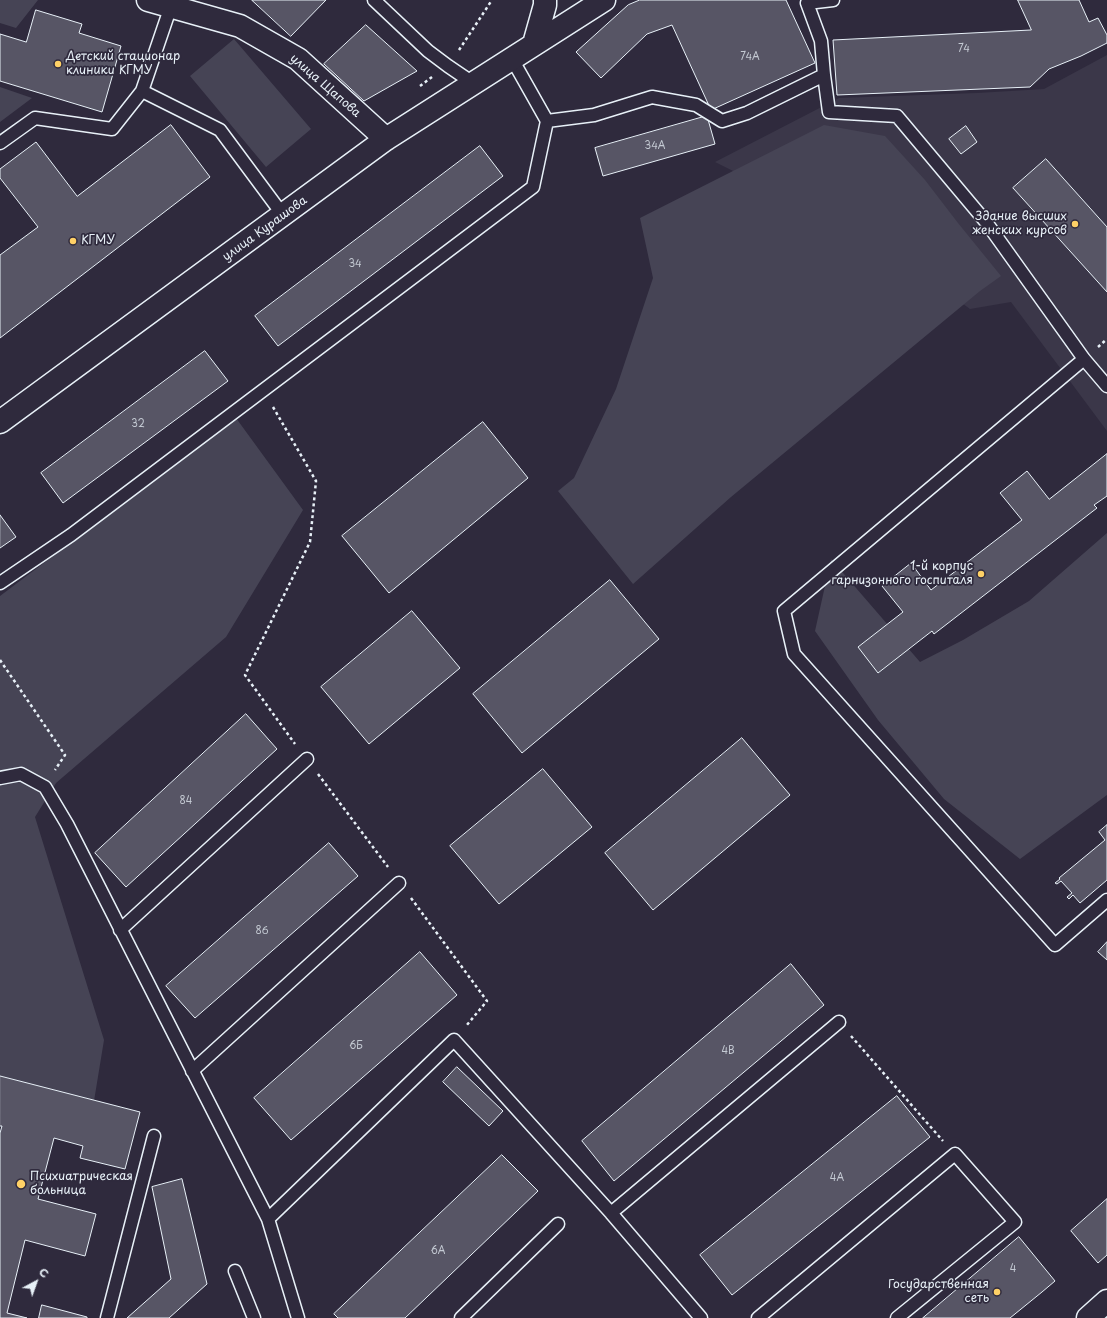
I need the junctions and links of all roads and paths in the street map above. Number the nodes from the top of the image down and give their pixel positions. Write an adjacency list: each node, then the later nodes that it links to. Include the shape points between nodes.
1 (148, 0): 6 (street, улица Щапова)
2 (374, 0): 10 (lane, via 428,51)
3 (546, 0): 7 (street)
4 (604, 0): 7 (street, улица Курашова)
5 (833, 0): 9 (lane, via 807,4 820,41)
6 (171, 6): 11 (lane); 13 (street, улица Щапова, via 240,26 298,59)
7 (534, 44): 8 (street, улица Курашова)
8 (512, 59): 10 (street, улица Курашова); 12 (lane)
9 (824, 75): 12 (lane, via 747,113 722,121 696,105 652,97 594,115); 16 (lane, via 829,112 897,116 986,222)
10 (473, 83): 13 (street, улица Курашова)
11 (142, 91): 14 (lane, via 112,129 35,118); 15 (lane, via 220,130)
12 (547, 121): 18 (lane, via 533,187)
13 (386, 139): 15 (street, улица Курашова)
14 (0, 143)
15 (283, 215): 19 (street, улица Курашова)
16 (1084, 359): 17 (lane); 26 (lane, via 784,611 794,654 1055,945)
17 (1107, 386)
18 (263, 390): 20 (lane, via 71,535); 22 (path, via 316,481 310,542 245,675)
19 (0, 422)
20 (0, 583)
21 (0, 660): 24 (path, via 65,755)
22 (307, 759): 25 (path); 27 (lane)
23 (0, 778): 24 (lane, via 21,774)
24 (45, 787): 27 (lane, via 67,824)
25 (399, 883): 29 (path, via 487,1001); 30 (lane)
26 (1107, 900)
27 (120, 930): 30 (lane)
28 (839, 1022): 32 (path); 33 (lane)
29 (454, 1040): 33 (lane); 34 (lane)
30 (192, 1071): 34 (lane)
31 (154, 1136): 38 (lane)
32 (955, 1154): 43 (lane); 44 (lane, via 1015,1222)
33 (611, 1213): 42 (lane)
34 (268, 1219): 40 (lane)
35 (558, 1224): 41 (lane)
36 (235, 1271): 39 (lane)
37 (1107, 1301): 45 (street)
38 (107, 1318)
39 (254, 1318)
40 (298, 1318)
41 (461, 1318)
42 (701, 1318)
43 (758, 1318)
44 (897, 1318)
45 (1088, 1318)

